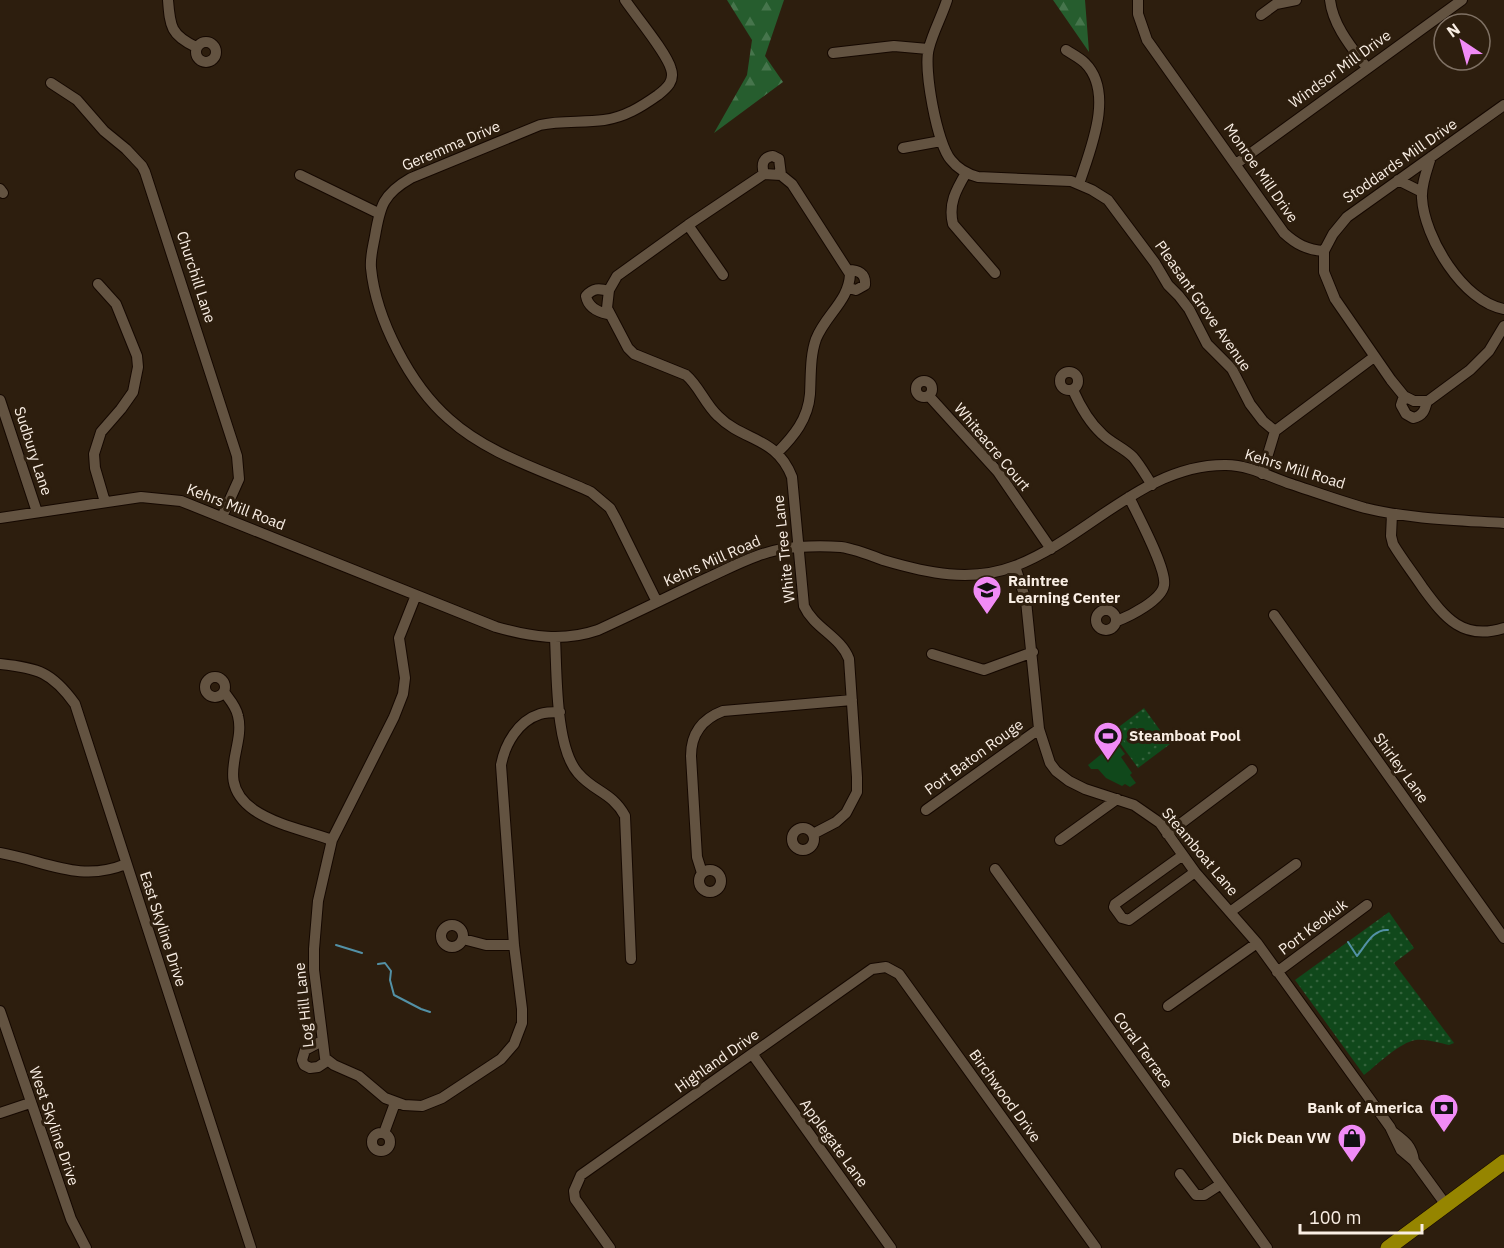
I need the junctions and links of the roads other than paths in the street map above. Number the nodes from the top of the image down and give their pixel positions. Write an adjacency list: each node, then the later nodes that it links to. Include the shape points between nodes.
1 (168, 0): 9 (street, via 177,37)
2 (625, 0): 25 (street, Geremma Drive, via 668,61 672,74 668,87 627,114 540,125 411,178 394,189)
3 (947, 0): 10 (street)
4 (1138, 0): 19 (street, Monroe Mill Drive, via 1138,14 1148,40)
5 (1296, 0): 8 (street, via 1275,4)
6 (1330, 0): 13 (street, via 1345,37)
7 (1462, 0): 13 (street, Windsor Mill Drive)
8 (1261, 15)
9 (196, 47)
10 (928, 49): 12 (street, via 894,46); 16 (street, via 927,75)
11 (1066, 50): 23 (street, via 1085,63 1097,86 1098,122)
12 (833, 53)
13 (1367, 68): 19 (street, Windsor Mill Drive)
14 (51, 83): 51 (street, Churchill Lane, via 77,100 146,172 237,456 239,478)
15 (1504, 105): 18 (street, Stoddards Mill Drive)
16 (941, 141): 17 (street); 20 (street, via 950,159)
17 (903, 148)
18 (1431, 157): 22 (street, Stoddards Mill Drive); 24 (street)
19 (1236, 164): 27 (street, Monroe Mill Drive, via 1284,233 1309,250)
20 (966, 173): 23 (street, Pleasant Grove Avenue, via 993,179); 29 (street, via 952,200 953,224)
21 (300, 175): 25 (street)
22 (1398, 180): 24 (street); 27 (street, Stoddards Mill Drive, via 1347,217)
23 (1079, 184): 43 (street, Pleasant Grove Avenue, via 1101,195 1116,210 1189,309 1207,344 1232,369 1250,404)
24 (1422, 192): 34 (street, via 1433,238 1449,267 1477,297)
25 (378, 213): 58 (street, Geremma Drive, via 371,267 374,282 384,317 413,377 448,419 464,431 497,451 600,499 616,519)
26 (688, 225): 28 (street, White Tree Lane, via 772,174 792,184); 30 (street); 33 (street, White Tree Lane, via 617,276)
27 (1324, 251): 37 (street, via 1324,272 1330,289)
28 (848, 270): 32 (street); 32 (street, via 860,271 866,280 856,290)
29 (995, 273)
30 (723, 275)
31 (98, 284): 48 (street, via 116,304 138,367 133,392 101,432 94,454)
32 (849, 288): 44 (street, via 816,339 803,422)
33 (609, 291): 35 (street); 35 (street, White Tree Lane, via 598,289 586,296 594,308)
34 (1500, 308): 36 (street)
35 (608, 314): 44 (street, White Tree Lane, via 634,354 686,375 719,417)
36 (1502, 328): 42 (street, via 1479,362)
37 (1374, 357): 40 (street); 43 (street)
38 (1073, 390): 46 (street, via 1094,426 1135,460)
39 (929, 396): 55 (street, Whiteacre Court, via 998,472)
40 (1409, 398): 42 (street); 42 (street, via 1401,405 1413,418 1425,410)
41 (0, 400): 49 (street, Sudbury Lane)
42 (1427, 401)
43 (1275, 431): 45 (street)
44 (777, 453): 54 (street, White Tree Lane, via 792,477)
45 (1262, 474): 46 (street, Kehrs Mill Road, via 1216,465 1173,475); 50 (street, Kehrs Mill Road)
46 (1152, 485): 47 (street, Kehrs Mill Road)
47 (1129, 497): 55 (street, Kehrs Mill Road); 60 (street, via 1163,572 1164,587 1133,615)
48 (105, 502): 49 (street, Kehrs Mill Road); 51 (street, Kehrs Mill Road, via 166,498)
49 (37, 512): 52 (street, Kehrs Mill Road)
50 (1392, 514): 53 (street, Kehrs Mill Road); 61 (street, via 1393,544 1444,616 1474,631)
51 (222, 517): 57 (street, Kehrs Mill Road)
52 (0, 518)
53 (1504, 523)
54 (797, 547): 56 (street, Kehrs Mill Road, via 841,547 950,576 984,574); 58 (street, Kehrs Mill Road, via 757,555); 67 (street, White Tree Lane, via 804,606 812,620 847,654)
55 (1051, 549): 56 (street, Kehrs Mill Road)
56 (1015, 566): 63 (street, Steamboat Lane, via 1026,601)
57 (416, 595): 62 (street, Kehrs Mill Road, via 496,627); 75 (street, Log Hill Lane, via 399,638 404,694)
58 (657, 602): 62 (street, Kehrs Mill Road, via 598,630)
59 (1274, 615): 86 (street, Shirley Lane)
60 (1117, 621)
61 (1504, 628)
62 (555, 638): 68 (street)
63 (1033, 652): 64 (street, via 984,670); 69 (street, Steamboat Lane)
64 (932, 654)
65 (0, 664): 79 (street, East Skyline Drive, via 38,670 60,684 75,704)
66 (224, 692): 75 (street, via 238,716 233,774 246,802 266,816)
67 (852, 700): 73 (street, White Tree Lane, via 857,792 846,813); 83 (street, via 723,711 700,726 692,741 691,756 697,857)
68 (560, 712): 89 (street, Log Hill Lane, via 540,714 526,722 503,752); 90 (street, via 571,765 612,798 625,816)
69 (1039, 729): 71 (street, Steamboat Lane, via 1050,763 1062,776 1085,789); 72 (street, Port Baton Rouge)
70 (1252, 770): 74 (street)
71 (1117, 799): 74 (street, Steamboat Lane, via 1153,817); 76 (street)
72 (926, 810)
73 (813, 834)
74 (1167, 834): 78 (street, Steamboat Lane)
75 (332, 840): 95 (street, Log Hill Lane, via 318,901 314,949)
76 (1060, 840)
77 (0, 853): 79 (street, via 86,873)
78 (1183, 855): 82 (street, Steamboat Lane); 82 (street, via 1114,907 1122,918 1129,920)
79 (126, 864): 107 (street, East Skyline Drive)
80 (1296, 864): 85 (street)
81 (995, 869): 104 (street, Coral Terrace)
82 (1195, 872): 85 (street, Steamboat Lane)
83 (702, 873)
84 (1367, 905): 92 (street, Port Keokuk)
85 (1230, 912): 88 (street, Steamboat Lane)
86 (1504, 938)
87 (463, 939): 89 (street, via 486,945)
88 (1257, 944): 92 (street, Steamboat Lane); 93 (street)
89 (514, 945): 99 (street, Log Hill Lane, via 522,1023 514,1044 501,1059 432,1104)
90 (631, 959)
91 (886, 967): 96 (street, Highland Drive, via 872,969); 110 (street, Birchwood Drive, via 899,974)
92 (1277, 972): 105 (street, Steamboat Lane, via 1393,1132 1408,1144 1414,1161)
93 (1168, 1006)
94 (0, 1011): 98 (street, West Skyline Drive)
95 (322, 1041): 97 (street, Log Hill Lane); 97 (street, via 305,1050 302,1060 310,1068)
96 (753, 1055): 108 (street, Highland Drive, via 581,1175 573,1191 575,1199); 109 (street, Applegate Lane)
97 (327, 1061): 99 (street, Log Hill Lane, via 358,1076)
98 (30, 1103): 100 (street); 106 (street, West Skyline Drive, via 71,1218)
99 (395, 1103): 101 (street)
100 (0, 1113)
101 (384, 1133)
102 (1504, 1162): 105 (highway)
103 (1180, 1174): 104 (street, via 1196,1195 1204,1195)
104 (1221, 1184): 111 (street, Coral Terrace)
105 (1446, 1205): 112 (highway)
106 (86, 1248)
107 (251, 1248)
108 (610, 1248)
109 (891, 1248)
110 (1096, 1248)
111 (1268, 1248)
112 (1388, 1248)

